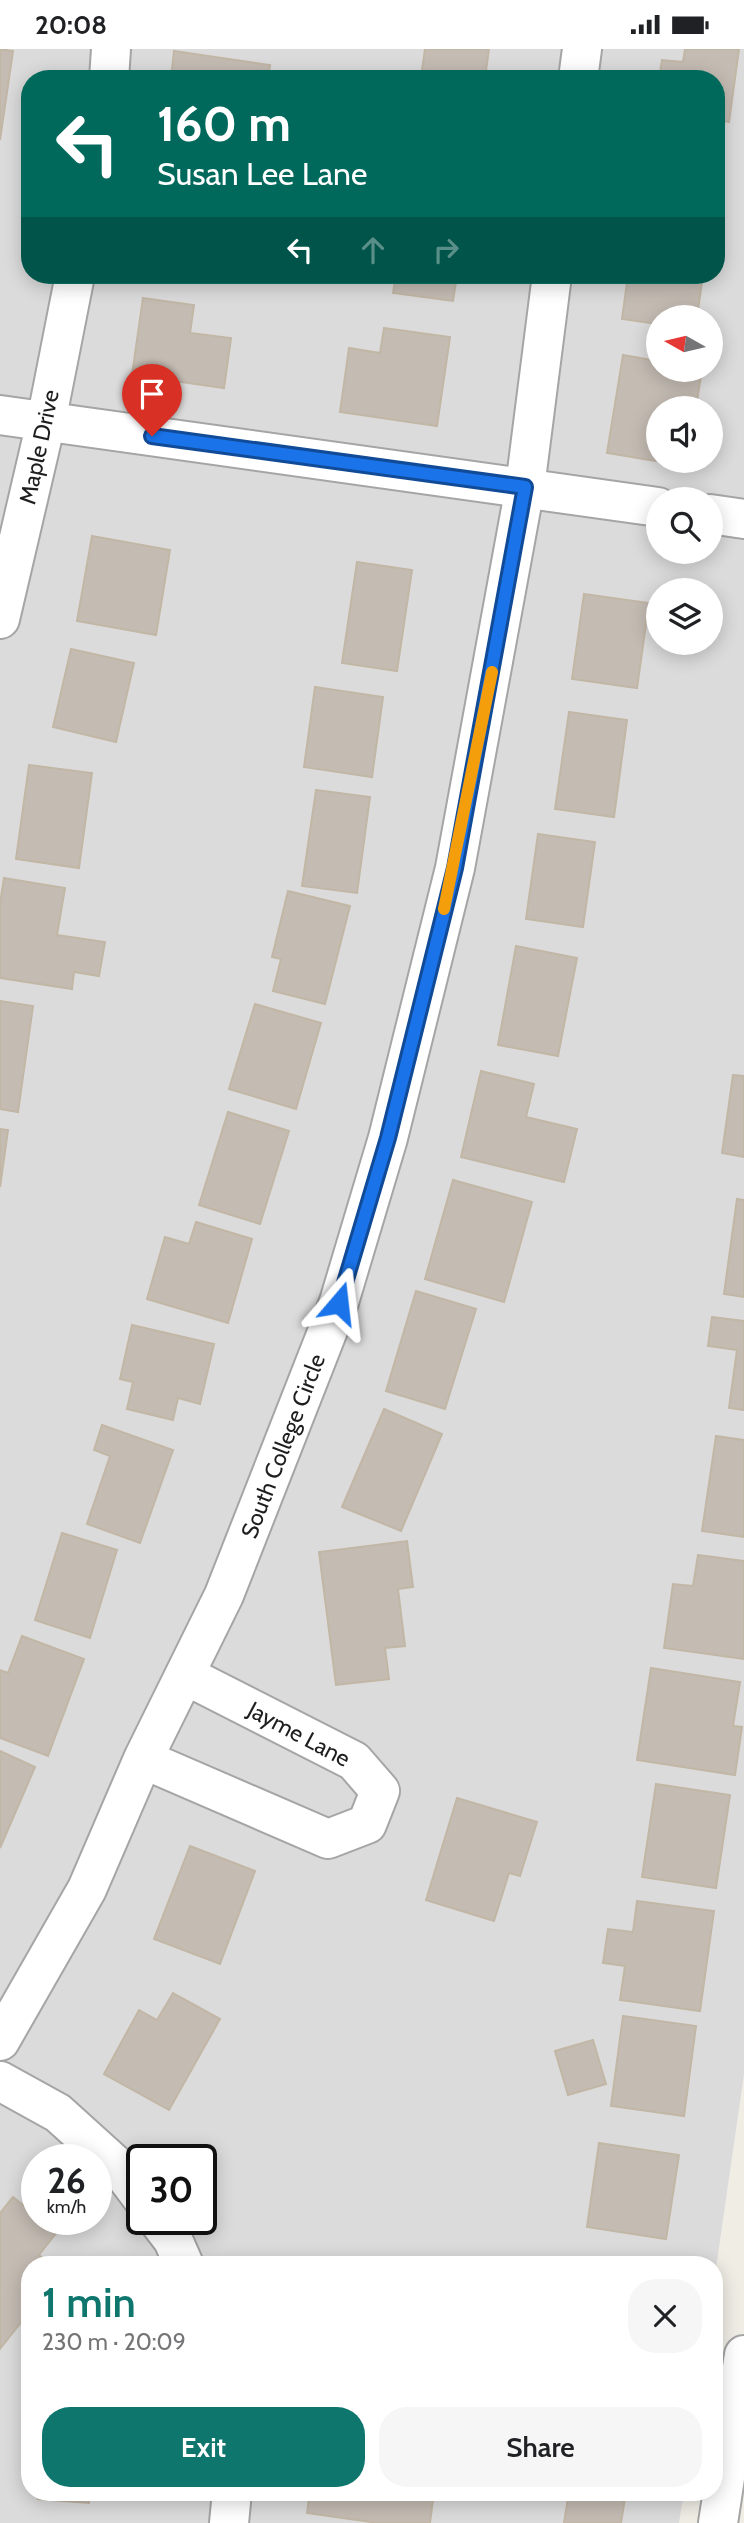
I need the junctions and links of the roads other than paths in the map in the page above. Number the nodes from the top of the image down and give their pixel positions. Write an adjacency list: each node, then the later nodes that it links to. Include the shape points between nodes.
1 (111, 49): 3 (street)
2 (582, 49): 4 (street)
3 (110, 70)
4 (579, 70)
5 (73, 284): 8 (street, Maple Drive)
6 (551, 284): 9 (street, South College Circle)
7 (0, 415): 8 (street)
8 (46, 422): 9 (street); 13 (street, Maple Drive)
9 (525, 487): 10 (street); 14 (street, South College Circle, via 455,868 388,1138 339,1303 224,1595)
10 (646, 504)
11 (723, 516): 12 (street)
12 (744, 519)
13 (0, 619)
14 (185, 1675): 15 (street, South College Circle); 15 (street, Jayme Lane, via 355,1761 380,1791 368,1824 328,1839)
15 (143, 1759): 16 (street, South College Circle, via 87,1889)
16 (0, 2041)
17 (0, 2081): 18 (street, via 58,2113)
18 (126, 2177)
19 (169, 2235): 20 (street)
20 (180, 2256)
21 (744, 2355): 23 (street)
22 (231, 2501): 24 (street)
23 (727, 2518)
24 (229, 2523)

